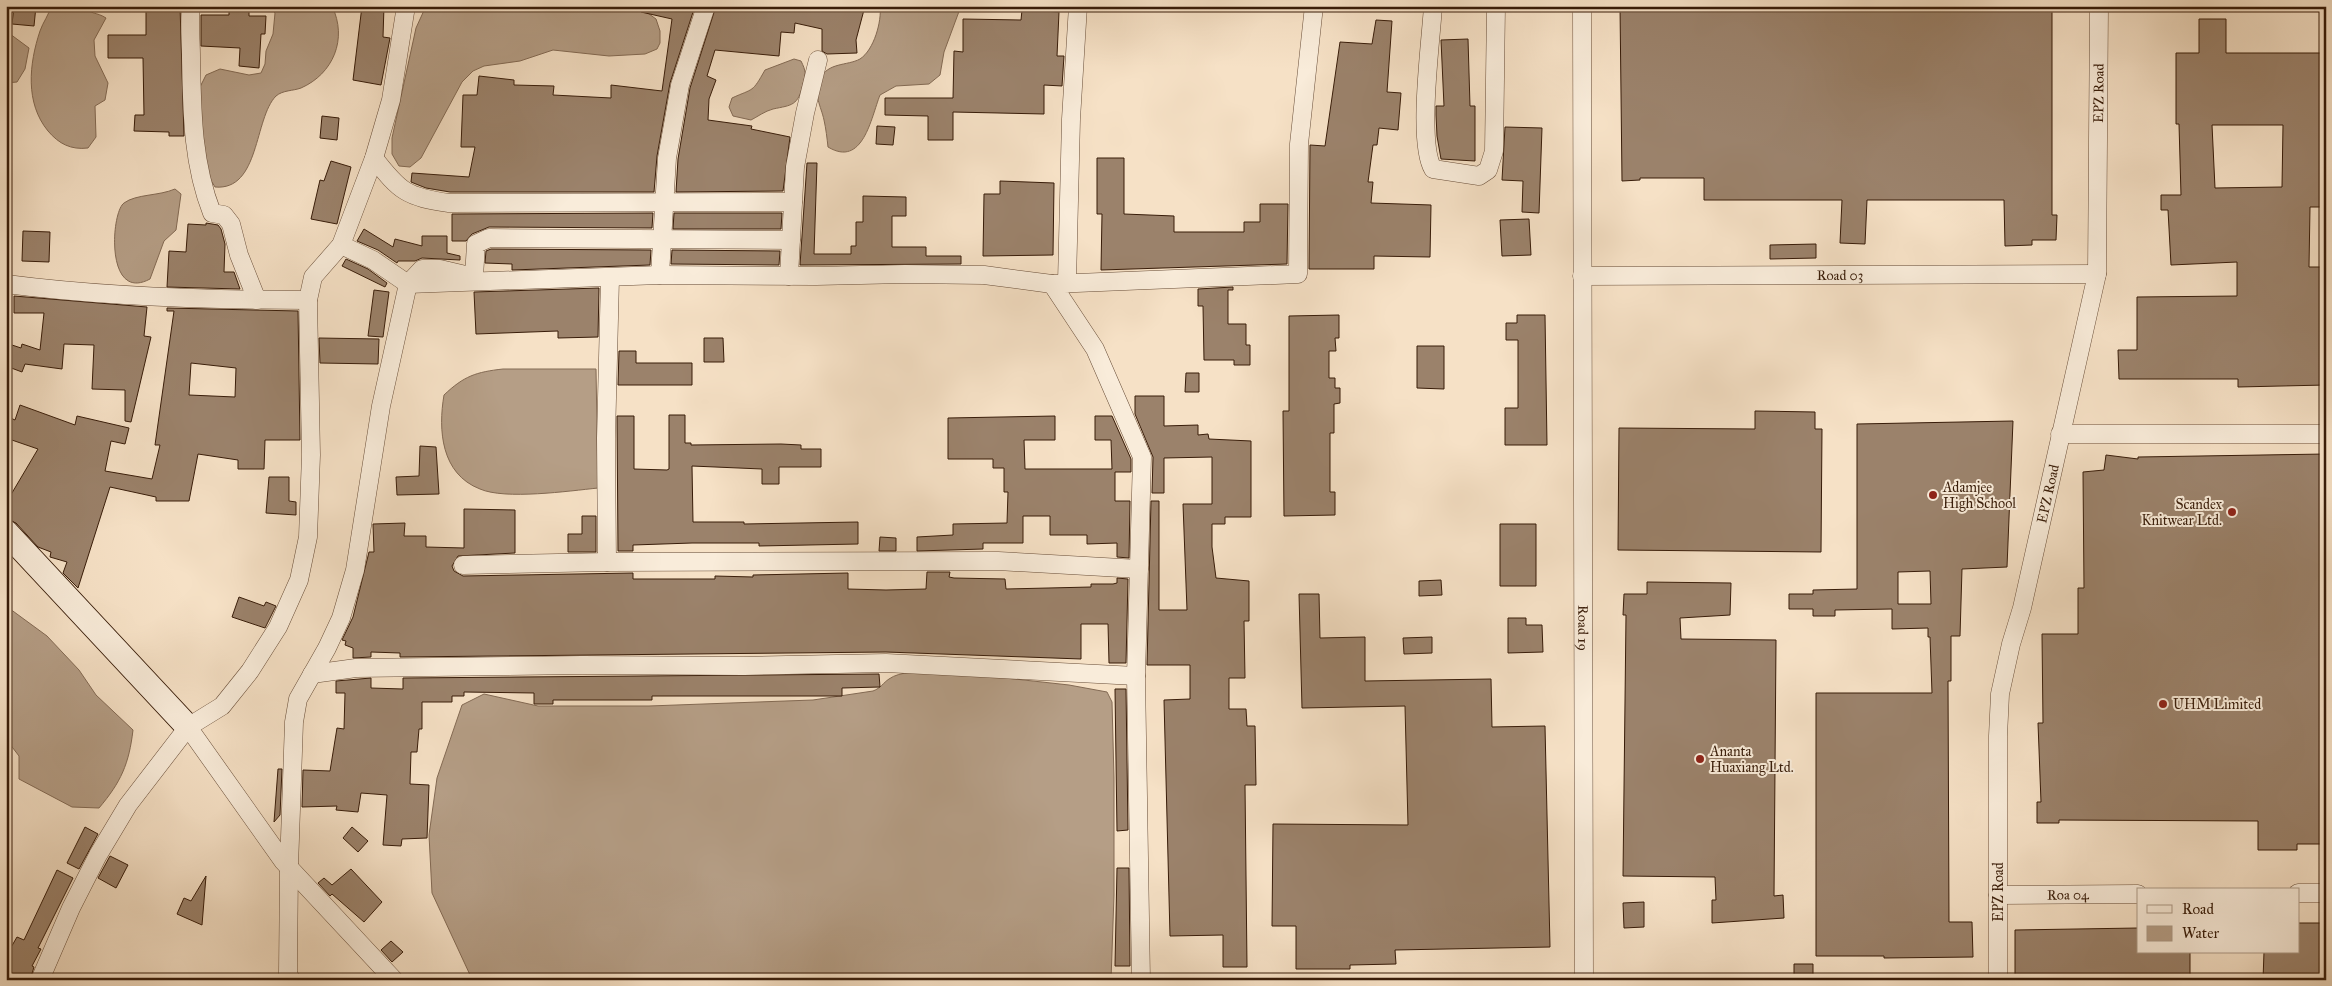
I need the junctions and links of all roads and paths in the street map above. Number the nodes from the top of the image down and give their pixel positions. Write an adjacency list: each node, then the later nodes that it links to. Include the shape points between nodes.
1 (191, 6): 25 (street, via 191,110 204,194 212,213 224,215 231,224)
2 (406, 6): 11 (street, via 391,100)
3 (706, 6): 13 (street, via 680,85 667,158)
4 (1078, 6): 22 (street)
5 (1314, 6): 22 (street, via 1299,144 1298,274)
6 (1434, 6): 7 (street, via 1425,129 1428,161 1433,169 1479,176 1488,170 1494,151)
7 (1496, 6)
8 (1582, 6): 20 (street, Road 19)
9 (2099, 6): 17 (street, EPZ Road)
10 (818, 60): 12 (street, via 795,167)
11 (374, 158): 13 (street, via 390,180 410,195 449,203); 16 (street)
12 (793, 202): 13 (street); 15 (street)
13 (665, 203): 14 (street)
14 (662, 240): 15 (street); 18 (street); 24 (street, via 489,238 476,244 474,277 440,269 422,270)
15 (791, 240): 19 (street)
16 (341, 245): 24 (street, via 373,260); 26 (street, via 313,277)
17 (2097, 274): 20 (street, Road 03); 27 (street, EPZ Road)
18 (660, 275): 19 (street); 21 (street)
19 (788, 276): 22 (street, via 984,275)
20 (1582, 276): 45 (street, Road 19)
21 (610, 278): 24 (street); 30 (street, via 606,438)
22 (1060, 283): 32 (street, via 1094,348 1142,457)
23 (6, 284): 25 (street, via 57,291)
24 (408, 284): 33 (street, via 382,406 355,570 341,618)
25 (257, 300): 26 (street)
26 (308, 300): 35 (street, via 311,464 308,537 300,580 278,627 250,672 222,706)
27 (2060, 434): 28 (street); 39 (street, EPZ Road, via 2000,694)
28 (2326, 434)
29 (6, 532): 35 (street)
30 (608, 562): 31 (street); 32 (street, via 998,561)
31 (463, 564)
32 (1139, 569): 34 (street)
33 (312, 674): 34 (street, via 356,668 886,662); 36 (street, via 298,698 294,722)
34 (1136, 676): 44 (street)
35 (188, 727): 36 (street); 41 (street, via 128,805 98,855)
36 (289, 867): 42 (street, via 288,973); 43 (street)
37 (2326, 892): 38 (street)
38 (2300, 893)
39 (1998, 894): 40 (street, Roa 04); 46 (street, EPZ Road)
40 (2137, 894)
41 (40, 980)
42 (291, 980)
43 (394, 980)
44 (1141, 980)
45 (1584, 980)
46 (1998, 980)

